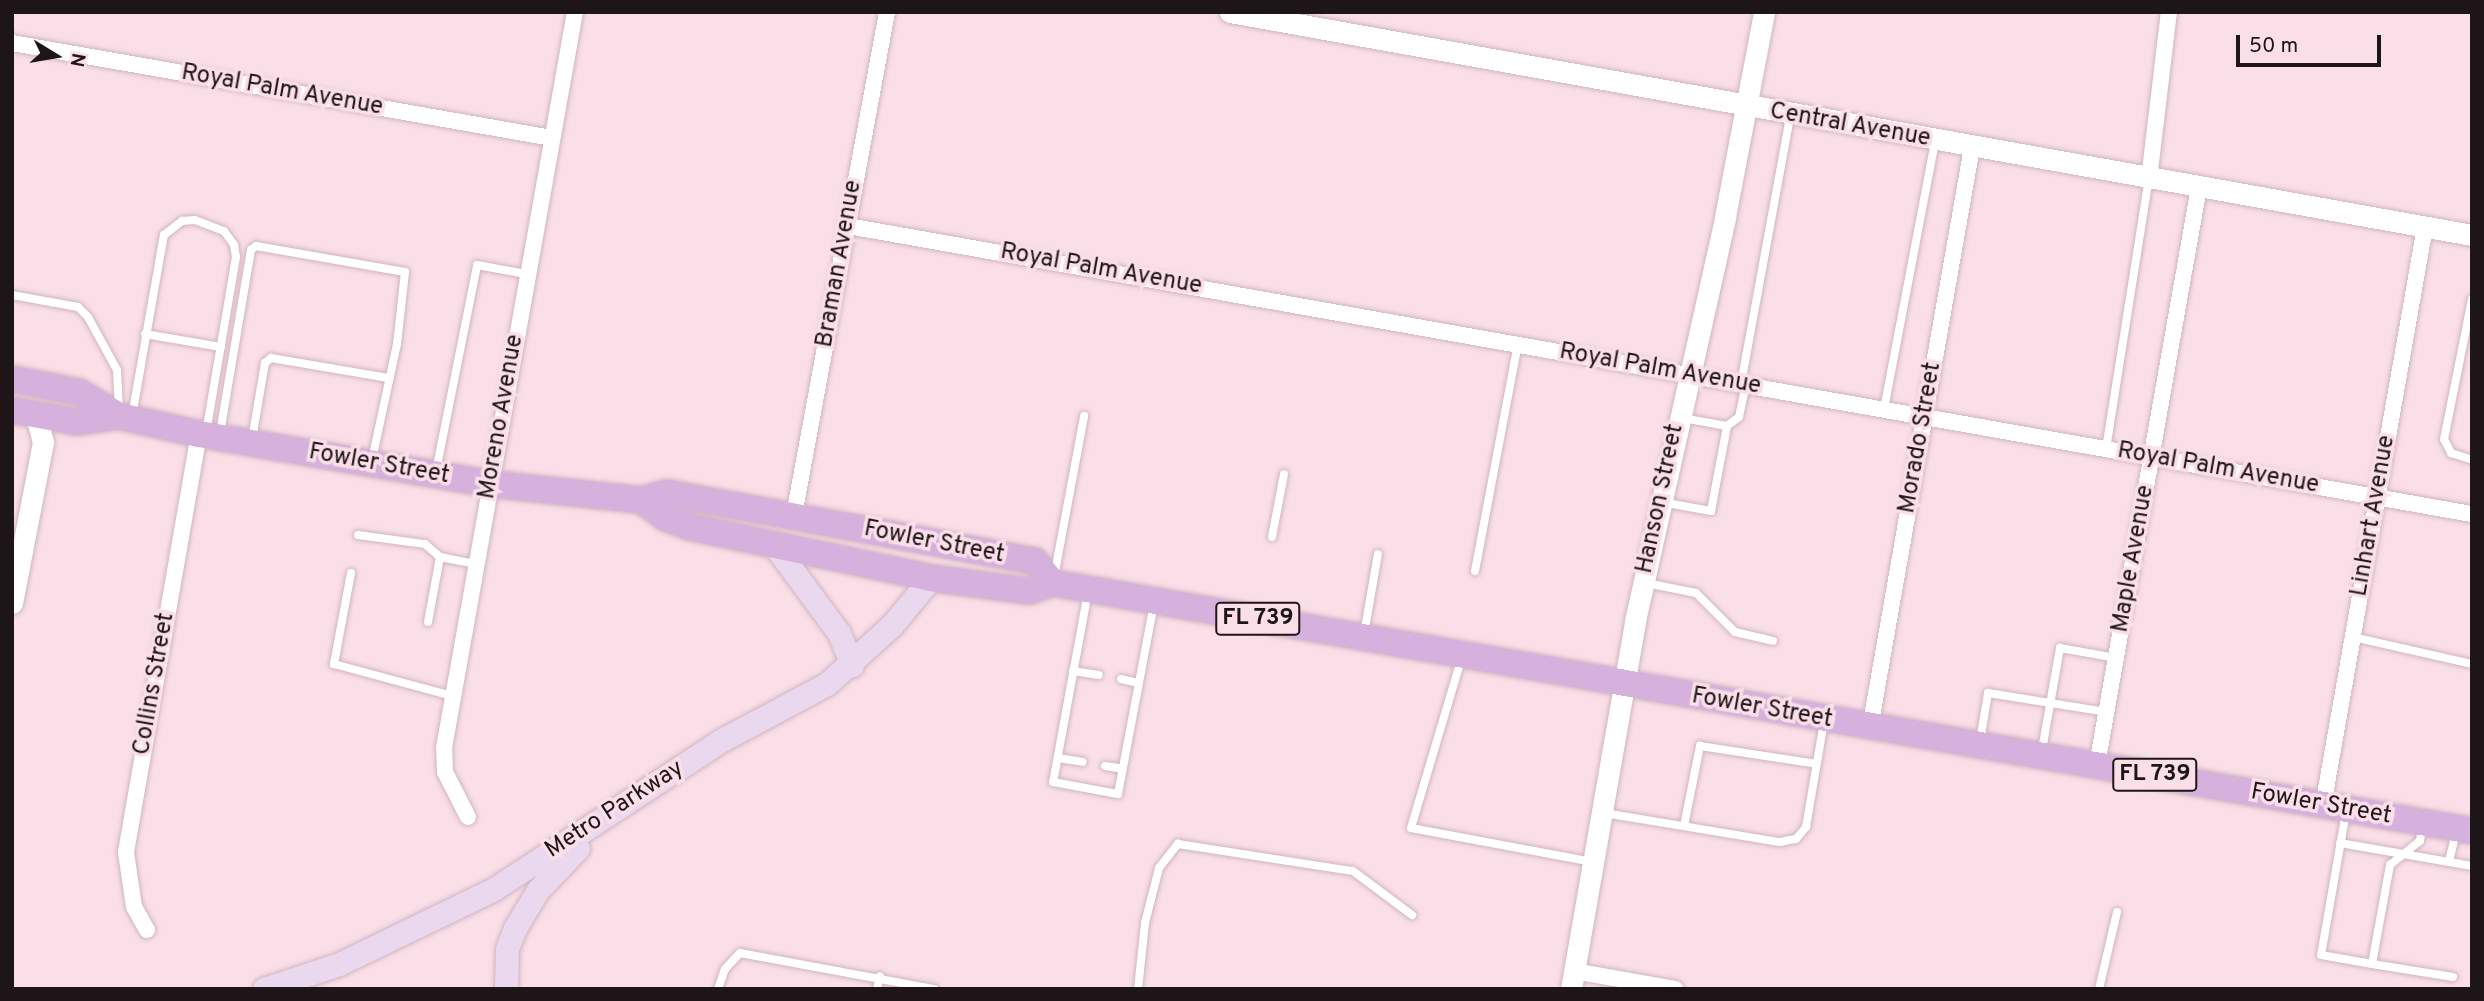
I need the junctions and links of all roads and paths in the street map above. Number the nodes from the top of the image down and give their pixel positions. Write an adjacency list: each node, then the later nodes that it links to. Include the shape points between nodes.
1 (575, 12): 9 (street, Moreno Avenue)
2 (887, 12): 14 (street, Braman Avenue)
3 (1230, 12): 7 (street, Central Avenue)
4 (1764, 12): 7 (street, Hanson Street)
5 (2169, 12): 12 (street)
6 (12, 43): 9 (street, Royal Palm Avenue)
7 (1746, 108): 8 (street, Central Avenue); 23 (street, Hanson Street)
8 (1790, 116): 10 (street, Central Avenue); 26 (lane)
9 (552, 138): 17 (street, Moreno Avenue)
10 (1935, 141): 11 (street, Central Avenue); 27 (lane)
11 (1972, 148): 12 (street, Central Avenue); 31 (street, Morado Street)
12 (2149, 179): 13 (street, Central Avenue); 36 (lane)
13 (2200, 187): 15 (street, Central Avenue); 37 (street, Maple Avenue)
14 (848, 226): 21 (street, Royal Palm Avenue); 47 (street, Braman Avenue)
15 (2425, 227): 16 (street, Central Avenue); 43 (street, Linhart Avenue)
16 (2472, 235)
17 (526, 274): 40 (lane, via 477,265); 42 (street, Moreno Avenue)
18 (12, 295): 32 (lane, via 78,307 88,317 117,370)
19 (2472, 299): 38 (lane, via 2444,439 2451,453)
20 (145, 334): 22 (lane); 22 (lane, via 164,235 182,221 195,220 224,231 234,245); 32 (lane)
21 (1518, 344): 23 (street, Royal Palm Avenue); 56 (lane)
22 (221, 347): 34 (lane)
23 (1689, 375): 26 (street, Royal Palm Avenue); 30 (street, Hanson Street)
24 (388, 378): 34 (lane, via 405,272 256,246 251,250); 35 (lane, via 271,358 265,363); 39 (lane)
25 (21, 381): 28 (main road); 32 (main road, Fowler Street, via 79,393)
26 (1744, 385): 27 (street, Royal Palm Avenue); 33 (lane, via 1739,416)
27 (1884, 410): 31 (street, Royal Palm Avenue)
28 (24, 412): 32 (main road, Fowler Street, via 77,422); 62 (street, via 43,442)
29 (1084, 416): 60 (lane)
30 (1679, 417): 33 (lane); 45 (street, Hanson Street)
31 (1925, 417): 36 (street, Royal Palm Avenue); 81 (street, Morado Street)
32 (125, 418): 34 (main road, Fowler Street)
33 (1727, 426): 45 (lane, via 1711,511)
34 (208, 436): 35 (main road, Fowler Street); 104 (street, Collins Street, via 126,852 134,907)
35 (252, 443): 39 (main road, Fowler Street)
36 (2106, 449): 37 (street, Royal Palm Avenue)
37 (2152, 457): 43 (street, Royal Palm Avenue); 69 (street, Maple Avenue)
38 (2472, 460)
39 (371, 463): 40 (main road, Fowler Street)
40 (435, 474): 42 (main road, Fowler Street)
41 (1284, 474): 50 (lane)
42 (491, 484): 44 (main road, Fowler Street); 55 (street, Moreno Avenue)
43 (2377, 497): 46 (street, Royal Palm Avenue); 65 (street, Linhart Avenue)
44 (641, 500): 47 (main road, Fowler Street, via 667,492); 48 (main road, Fowler Street)
45 (1660, 502): 59 (street, Hanson Street)
46 (2472, 514)
47 (794, 515): 48 (main road, via 763,527 687,515); 52 (main road, Fowler Street)
48 (664, 517): 51 (main road, Fowler Street)
49 (358, 535): 54 (lane, via 425,544)
50 (1272, 537)
51 (777, 549): 58 (main road, Fowler Street); 71 (main road, via 839,633)
52 (987, 552): 58 (main road); 60 (main road, Fowler Street, via 1035,561)
53 (1378, 554): 66 (lane)
54 (440, 557): 55 (lane); 64 (lane)
55 (477, 564): 77 (street, Moreno Avenue)
56 (1475, 571)
57 (351, 573): 77 (lane, via 334,664)
58 (931, 578): 60 (main road, Fowler Street, via 1029,591); 71 (main road, Metro Parkway)
59 (1643, 582): 67 (lane, via 1696,593 1735,632); 76 (street, Hanson Street)
60 (1053, 583): 61 (main road, Fowler Street / FL 739)
61 (1089, 589): 63 (main road, Fowler Street / FL 739); 72 (lane)
62 (13, 591)
63 (1154, 601): 66 (main road, Fowler Street / FL 739); 75 (lane)
64 (428, 622)
65 (2353, 636): 70 (lane); 90 (street, Linhart Avenue)
66 (1364, 637): 68 (main road, Fowler Street / FL 739)
67 (1773, 641)
68 (1462, 655): 76 (main road, Fowler Street / FL 739); 99 (lane, via 1411,828)
69 (2117, 658): 78 (lane, via 2060,648); 79 (street, Maple Avenue)
70 (2472, 664)
71 (852, 666): 93 (main road, Metro Parkway, via 722,740)
72 (1073, 671): 73 (lane); 84 (lane)
73 (1099, 675)
74 (1121, 679): 75 (lane)
75 (1139, 683): 89 (lane)
76 (1624, 684): 80 (main road, Fowler Street / FL 739); 91 (street, Hanson Street)
77 (453, 696): 92 (street, Moreno Avenue, via 444,748 445,772)
78 (2050, 701): 79 (lane); 82 (lane, via 1988,693); 83 (lane)
79 (2106, 712): 87 (street, Maple Avenue)
80 (1825, 720): 81 (main road, Fowler Street / FL 739); 86 (lane)
81 (1870, 728): 82 (main road, Fowler Street / FL 739)
82 (1979, 746): 83 (main road, Fowler Street / FL 739)
83 (2041, 756): 87 (main road, Fowler Street / FL 739)
84 (1058, 758): 85 (lane); 89 (lane, via 1053,782 1118,794)
85 (1083, 762)
86 (1817, 764): 95 (lane, via 1806,827 1796,839 1780,842); 95 (lane, via 1700,746)
87 (2097, 765): 90 (main road, Fowler Street / FL 739)
88 (1105, 766): 89 (lane)
89 (1123, 769)
90 (2335, 808): 94 (main road, Fowler Street / FL 739); 97 (lane)
91 (1602, 813): 95 (lane); 99 (street, Hanson Street)
92 (468, 817)
93 (611, 817): 109 (main road, Metro Parkway, via 494,888 408,932 339,964); 110 (main road, via 557,868 525,909 507,950)
94 (2423, 823): 96 (main road, Fowler Street / FL 739); 98 (lane, via 2420,841)
95 (1684, 826)
96 (2464, 830): 100 (lane)
97 (2340, 843): 98 (lane); 105 (lane, via 2321,955)
98 (2404, 854): 100 (lane); 105 (lane, via 2390,865)
99 (1593, 862): 108 (street, Hanson Street)
100 (2449, 862): 101 (lane)
101 (2472, 866)
102 (2117, 912): 116 (lane)
103 (1412, 915): 114 (lane, via 1353,871 1178,844 1159,868 1145,923)
104 (147, 930)
105 (2372, 964): 107 (lane)
106 (880, 976): 111 (lane, via 740,953 725,969); 112 (lane); 113 (lane)
107 (2454, 977)
108 (1572, 980): 115 (street)
109 (264, 989)
110 (506, 989)
111 (718, 989)
112 (877, 989)
113 (935, 989)
114 (1138, 989)
115 (1675, 989)
116 (2099, 989)

